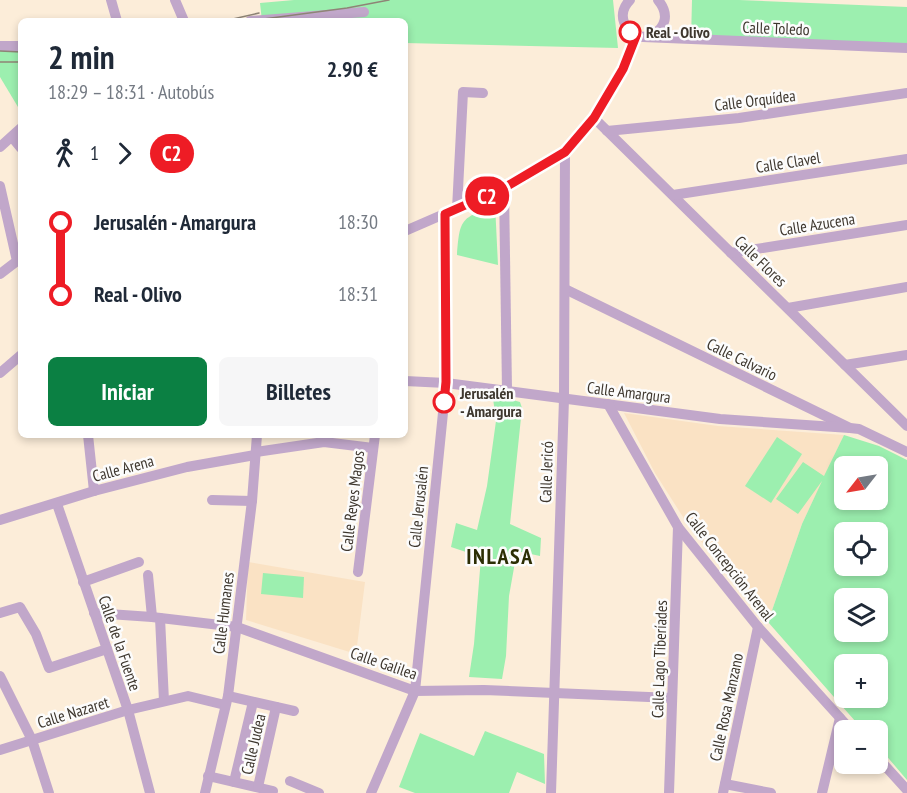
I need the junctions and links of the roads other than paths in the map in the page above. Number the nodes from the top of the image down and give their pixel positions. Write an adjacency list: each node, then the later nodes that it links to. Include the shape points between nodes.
1 (111, 0): 7 (street)
2 (175, 0): 8 (street)
3 (630, 0): 10 (street, via 623,19 626,27)
4 (658, 0): 5 (street); 10 (street, via 665,12 663,24 657,33)
5 (663, 0)
6 (364, 12): 9 (street)
7 (116, 18)
8 (183, 18)
9 (288, 18)
10 (640, 36): 13 (street, Calle Toledo); 16 (street)
11 (0, 46): 12 (street)
12 (18, 46)
13 (907, 48)
14 (483, 93): 27 (street, via 463,92)
15 (907, 93): 18 (street, Calle Orquídea, via 739,118)
16 (594, 118): 18 (street, Calle Flores); 22 (street)
17 (18, 131): 19 (street)
18 (607, 131): 26 (street, Calle Flores)
19 (12, 136): 20 (street); 21 (street)
20 (18, 144)
21 (0, 147)
22 (565, 152): 25 (street); 36 (street, Calle Jericó)
23 (907, 159): 26 (street, Calle Clavel)
24 (0, 186): 31 (street)
25 (504, 188): 27 (street); 44 (street)
26 (673, 195): 33 (street, Calle Flores)
27 (457, 209): 28 (street)
28 (445, 214): 32 (street); 43 (street, Calle Jerusalén)
29 (18, 223): 31 (street)
30 (907, 225): 33 (street, Calle Azucena)
31 (10, 227): 34 (street, via 17,261)
32 (408, 230)
33 (731, 253): 37 (street, Calle Flores)
34 (0, 274)
35 (907, 287): 37 (street)
36 (565, 289): 45 (street, Calle Jericó); 48 (street, Calle Calvario)
37 (788, 308): 40 (street, Calle Flores)
38 (907, 355): 40 (street)
39 (18, 358): 41 (street)
40 (845, 365): 47 (street, Calle Flores)
41 (0, 373)
42 (408, 381): 43 (street, Calle Amargura)
43 (446, 382): 44 (street, Calle Amargura); 73 (street, Calle Jerusalén)
44 (507, 390): 45 (street, Calle Amargura)
45 (564, 399): 46 (street, Calle Amargura); 74 (street, Calle Jericó)
46 (608, 404): 48 (street, Calle Amargura, via 720,419); 61 (street, Calle Concepción Arenal)
47 (906, 423)
48 (850, 428): 54 (street, Calle Calvario)
49 (88, 438): 56 (street)
50 (257, 438): 55 (street, Calle Humanes)
51 (324, 438): 53 (street, Calle Arena); 55 (street, Calle Arena)
52 (375, 438): 53 (street, Calle Reyes Magos)
53 (373, 448): 63 (street, Calle Reyes Magos)
54 (907, 452)
55 (255, 453): 56 (street, Calle Arena); 58 (street, Calle Humanes)
56 (94, 491): 59 (street, Calle Arena)
57 (212, 500): 58 (street)
58 (252, 501): 69 (street, Calle Humanes)
59 (57, 504): 60 (street, Calle Arena); 65 (street, Calle de la Fuente)
60 (2, 514)
61 (678, 527): 70 (street, Calle Concepción Arenal); 75 (street, Calle Lago Tiberíades)
62 (139, 562): 65 (street)
63 (358, 572)
64 (148, 574): 68 (street)
65 (83, 582): 67 (street, Calle de la Fuente)
66 (0, 613): 71 (street, via 20,607 49,668)
67 (94, 613): 68 (street, Calle Galilea); 71 (street, Calle de la Fuente)
68 (156, 618): 69 (street, Calle Galilea); 77 (street)
69 (237, 627): 73 (street, Calle Galilea); 76 (street, Calle Humanes)
70 (758, 627): 82 (street, Calle Concepción Arenal); 90 (street, Calle Rosa Manzano)
71 (107, 649): 80 (street, Calle de la Fuente)
72 (0, 676): 83 (street)
73 (415, 691): 74 (street, Calle Galilea); 97 (street, Calle Jerusalén)
74 (554, 694): 75 (street, Calle Galilea); 98 (street, Calle Jericó)
75 (672, 698): 99 (street, Calle Lago Tiberíades)
76 (227, 700): 77 (street, Calle Nazaret, via 188,696); 78 (street, Calle Nazaret); 86 (street, Calle Humanes)
77 (164, 702): 80 (street, Calle Nazaret)
78 (252, 702): 79 (street, Calle Nazaret); 88 (street)
79 (276, 707): 81 (street, Calle Nazaret); 89 (street, Calle Judea)
80 (128, 711): 83 (street, Calle Nazaret); 94 (street, Calle de la Fuente)
81 (294, 711)
82 (840, 718): 101 (street)
83 (32, 740): 84 (street, Calle Nazaret); 93 (street)
84 (0, 750)
85 (888, 769): 91 (street)
86 (208, 776): 88 (street); 95 (street, Calle Humanes)
87 (290, 781): 96 (street)
88 (234, 782): 89 (street)
89 (258, 788): 92 (street)
90 (724, 788): 100 (street)
91 (907, 790)
92 (273, 791)
93 (49, 793)
94 (150, 793)
95 (205, 793)
96 (319, 793)
97 (371, 793)
98 (551, 793)
99 (669, 793)
100 (771, 793)
101 (822, 793)

